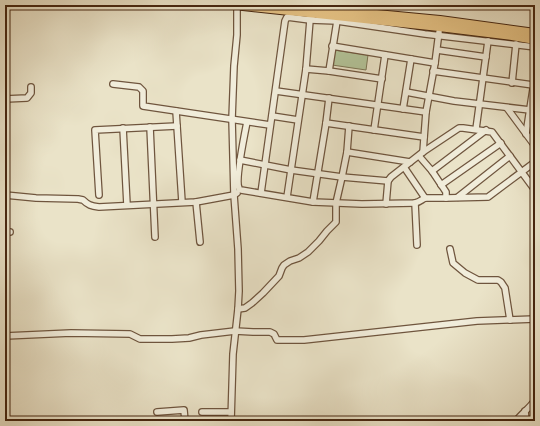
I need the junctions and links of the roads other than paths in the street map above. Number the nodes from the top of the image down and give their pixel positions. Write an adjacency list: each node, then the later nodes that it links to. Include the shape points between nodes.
1 (236, 5): 3 (main road); 41 (street, via 237,35)
2 (284, 5): 3 (main road)
3 (314, 12): 4 (street); 5 (main road); 17 (street); 27 (street, via 286,19)
4 (337, 21): 5 (street); 10 (street)
5 (439, 27): 6 (main road); 7 (main road); 8 (street); 12 (street)
6 (535, 33)
7 (535, 40)
8 (488, 41): 9 (street); 14 (street)
9 (516, 44): 11 (street); 23 (street)
10 (332, 46): 13 (street); 18 (street)
11 (535, 47)
12 (437, 50): 14 (street); 16 (street)
13 (385, 54): 15 (street); 21 (street)
14 (486, 57): 22 (street)
15 (411, 59): 16 (street); 28 (street)
16 (435, 63): 19 (street)
17 (306, 69): 18 (street); 29 (street)
18 (328, 71): 21 (street)
19 (433, 71): 22 (street); 30 (street)
20 (535, 76): 26 (street)
21 (382, 78): 34 (street)
22 (483, 79): 23 (street); 33 (street)
23 (512, 83): 26 (street)
24 (113, 84): 38 (street, via 139,87 143,91 143,106)
25 (31, 87): 32 (street, via 31,93 27,98)
26 (534, 89): 37 (street)
27 (276, 91): 29 (street); 40 (street)
28 (406, 92): 30 (street); 36 (street)
29 (302, 94): 31 (street); 42 (street)
30 (430, 96): 33 (street); 39 (street)
31 (329, 98): 34 (street); 44 (street)
32 (5, 99)
33 (480, 104): 35 (street); 50 (street)
34 (377, 105): 36 (street); 51 (street)
35 (507, 108): 37 (street); 53 (street)
36 (403, 109): 39 (street)
37 (530, 110): 53 (street)
38 (176, 111): 41 (street); 46 (street)
39 (426, 112): 54 (street)
40 (272, 116): 42 (street); 45 (street)
41 (232, 119): 43 (street); 77 (street)
42 (298, 120): 65 (street)
43 (247, 122): 45 (street); 60 (street)
44 (326, 123): 47 (street); 68 (street)
45 (270, 125): 63 (street)
46 (177, 126): 48 (street); 82 (street)
47 (349, 126): 51 (street); 57 (street)
48 (150, 127): 49 (street); 85 (street)
49 (123, 128): 76 (street, via 95,130); 89 (street)
50 (476, 129): 52 (street); 58 (street, via 459,128)
51 (374, 130): 54 (street)
52 (486, 130): 55 (street, via 492,132); 66 (street)
53 (526, 134): 56 (street)
54 (424, 137): 58 (street)
55 (501, 143): 59 (street); 71 (street)
56 (535, 146)
57 (347, 152): 61 (street); 69 (street)
58 (421, 154): 61 (street); 66 (street)
59 (510, 156): 67 (street); 81 (street)
60 (240, 160): 63 (street); 72 (street)
61 (410, 162): 64 (street)
62 (535, 162): 67 (street)
63 (264, 165): 65 (street); 74 (street)
64 (404, 167): 70 (street, via 392,175); 79 (street)
65 (292, 170): 68 (street); 78 (street)
66 (432, 171): 71 (street)
67 (522, 172): 73 (street); 81 (street, via 488,197)
68 (318, 174): 69 (street); 84 (street)
69 (342, 177): 70 (street); 86 (street)
70 (388, 182): 88 (street)
71 (441, 185): 80 (street, via 446,192)
72 (240, 190): 74 (street); 77 (street)
73 (535, 190)
74 (261, 193): 78 (street)
75 (5, 195): 89 (street, via 81,199 91,206)
76 (99, 195)
77 (234, 195): 83 (street); 94 (street, via 238,249)
78 (287, 197): 84 (street)
79 (425, 198): 80 (street); 87 (street)
80 (446, 198): 81 (street)
81 (458, 198)
82 (182, 202): 83 (street); 85 (street)
83 (196, 202): 91 (street)
84 (313, 202): 86 (street)
85 (153, 203): 89 (street); 90 (street)
86 (336, 203): 88 (street); 94 (street, via 335,224 302,256 284,265 279,276 264,293 245,308)
87 (415, 203): 88 (street); 92 (street)
88 (386, 204)
89 (126, 205)
90 (155, 237)
91 (200, 242)
92 (417, 245)
93 (450, 249): 96 (street, via 453,263 464,274 478,280 502,282)
94 (238, 309): 97 (street)
95 (535, 319): 96 (street)
96 (510, 320): 97 (street, via 477,320 304,340 277,340 270,332)
97 (235, 330): 98 (street, via 172,339 140,339 130,334); 103 (street)
98 (5, 336)
99 (535, 400): 100 (street)
100 (525, 411): 106 (street); 107 (street)
101 (157, 412): 104 (street, via 184,410)
102 (202, 412): 103 (street)
103 (231, 412): 105 (street)
104 (185, 421)
105 (230, 421)
106 (516, 421)
107 (526, 421)

